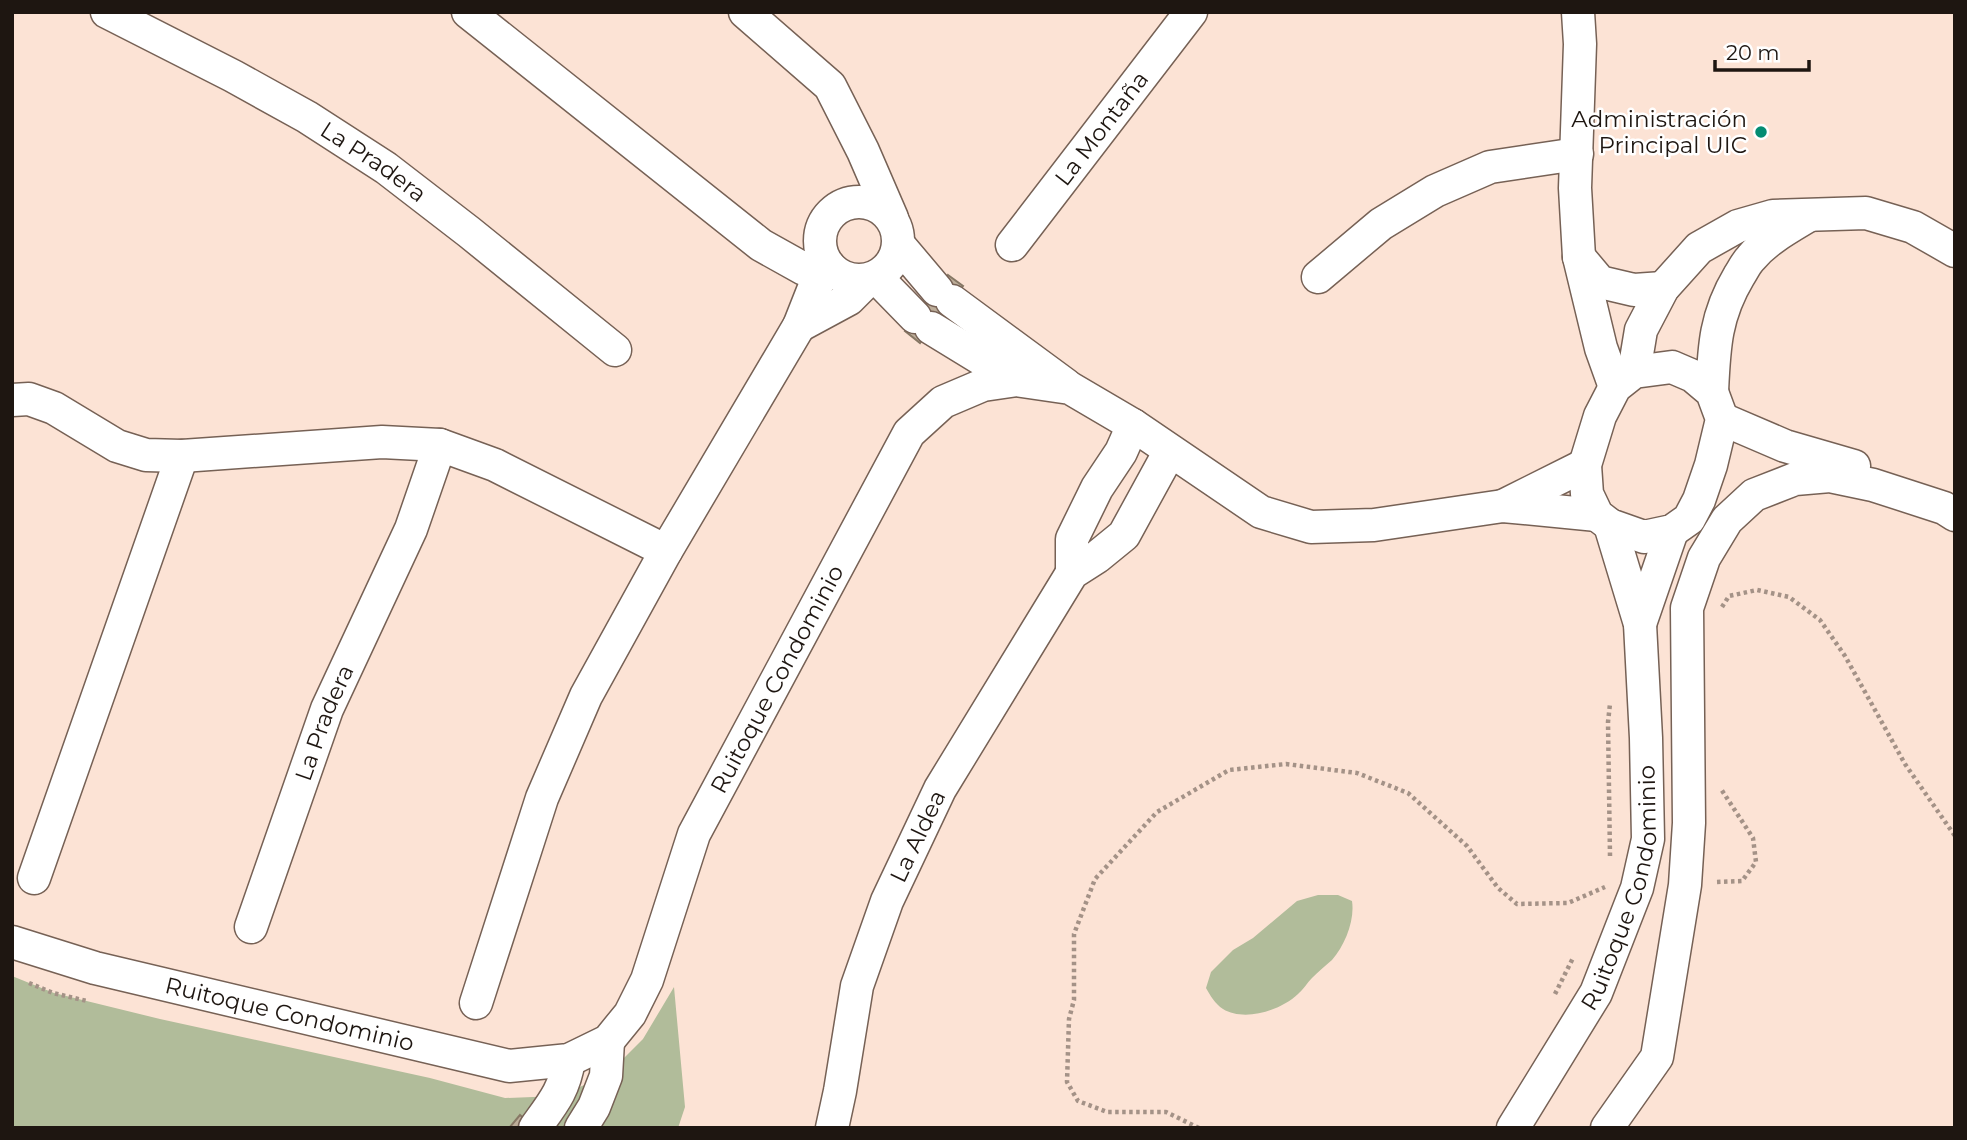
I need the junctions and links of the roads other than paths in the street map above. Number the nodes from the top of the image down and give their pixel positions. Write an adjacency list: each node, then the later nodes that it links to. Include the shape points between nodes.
1 (107, 12): 19 (street, La Pradera, via 307,117 386,168)
2 (468, 12): 13 (street, via 761,245 804,269)
3 (744, 12): 6 (street, via 830,86)
4 (1191, 12): 11 (street, La Montaña)
5 (1578, 12): 7 (street)
6 (863, 151): 8 (street); 10 (street)
7 (1577, 155): 14 (street); 15 (street, via 1490,167 1434,191 1381,224)
8 (850, 203): 10 (street, via 873,204 883,210); 13 (street, via 829,215 823,226)
9 (1810, 215): 12 (street, Ruitoque Condominio, via 1866,213 1913,227); 17 (street, Ruitoque Condominio, via 1773,216 1738,226 1699,248); 24 (street, Ruitoque Condominio, via 1751,258 1731,290 1714,345)
10 (895, 231): 16 (street, via 895,258); 22 (street, Ruitoque Condominio, via 944,295)
11 (1012, 245)
12 (1955, 251)
13 (825, 256): 16 (street, via 837,274 857,281); 18 (street)
14 (1579, 257): 17 (street, via 1600,282 1634,290); 21 (street, via 1601,348)
15 (1318, 277)
16 (872, 278): 18 (street, via 849,299); 20 (street, Ruitoque Condominio, via 923,323)
17 (1663, 288): 21 (street, Ruitoque Condominio, via 1641,330)
18 (799, 326): 37 (street)
19 (615, 350)
20 (1016, 380): 22 (street, Ruitoque Condominio); 44 (street, Ruitoque Condominio, via 983,385 943,402 909,433 694,834 647,980 630,1014)
21 (1625, 380): 24 (street, via 1671,367 1693,376); 30 (street, Ruitoque Condominio, via 1600,416)
22 (1070, 388): 25 (street, Ruitoque Condominio)
23 (12, 400): 28 (street, via 54,408 117,446 146,455)
24 (1717, 406): 29 (street, via 1785,446); 32 (street, Ruitoque Condominio, via 1711,466)
25 (1133, 425): 27 (street, Ruitoque Condominio); 38 (street, via 1072,539)
26 (440, 445): 28 (street, via 382,442); 37 (street, via 495,465); 41 (street, La Pradera, via 411,529 327,709)
27 (1170, 451): 33 (street, Ruitoque Condominio, via 1261,512 1311,527 1374,525); 38 (street, La Aldea, via 1124,536)
28 (182, 457): 40 (street)
29 (1831, 461): 31 (street, via 1910,479); 32 (street, Ruitoque Condominio, via 1777,467)
30 (1585, 465): 33 (street, Ruitoque Condominio); 35 (street, Ruitoque Condominio, via 1587,494)
31 (1955, 498)
32 (1699, 500): 36 (street, Ruitoque Condominio, via 1689,519)
33 (1503, 506): 35 (street, Ruitoque Condominio)
34 (1955, 515): 50 (street, via 1872,485 1830,477 1796,479 1754,495 1727,520 1704,558 1687,608 1689,823 1685,884 1657,1057)
35 (1604, 520): 36 (street, Ruitoque Condominio, via 1644,537); 39 (street, Ruitoque Condominio)
36 (1672, 531): 39 (street, Ruitoque Condominio)
37 (666, 551): 43 (street, via 586,696 542,798)
38 (1072, 573): 48 (street, La Aldea, via 940,789 887,901 858,986)
39 (1640, 624): 49 (street, Ruitoque Condominio, via 1648,839 1637,888 1596,993)
40 (34, 878)
41 (251, 927)
42 (12, 942): 45 (street, Ruitoque Condominio, via 95,968 509,1066)
43 (476, 1003)
44 (608, 1041): 45 (street, Ruitoque Condominio); 47 (street, via 606,1076)
45 (569, 1060): 46 (street, via 558,1096)
46 (535, 1128)
47 (581, 1128)
48 (832, 1128)
49 (1513, 1128)
50 (1607, 1128)

